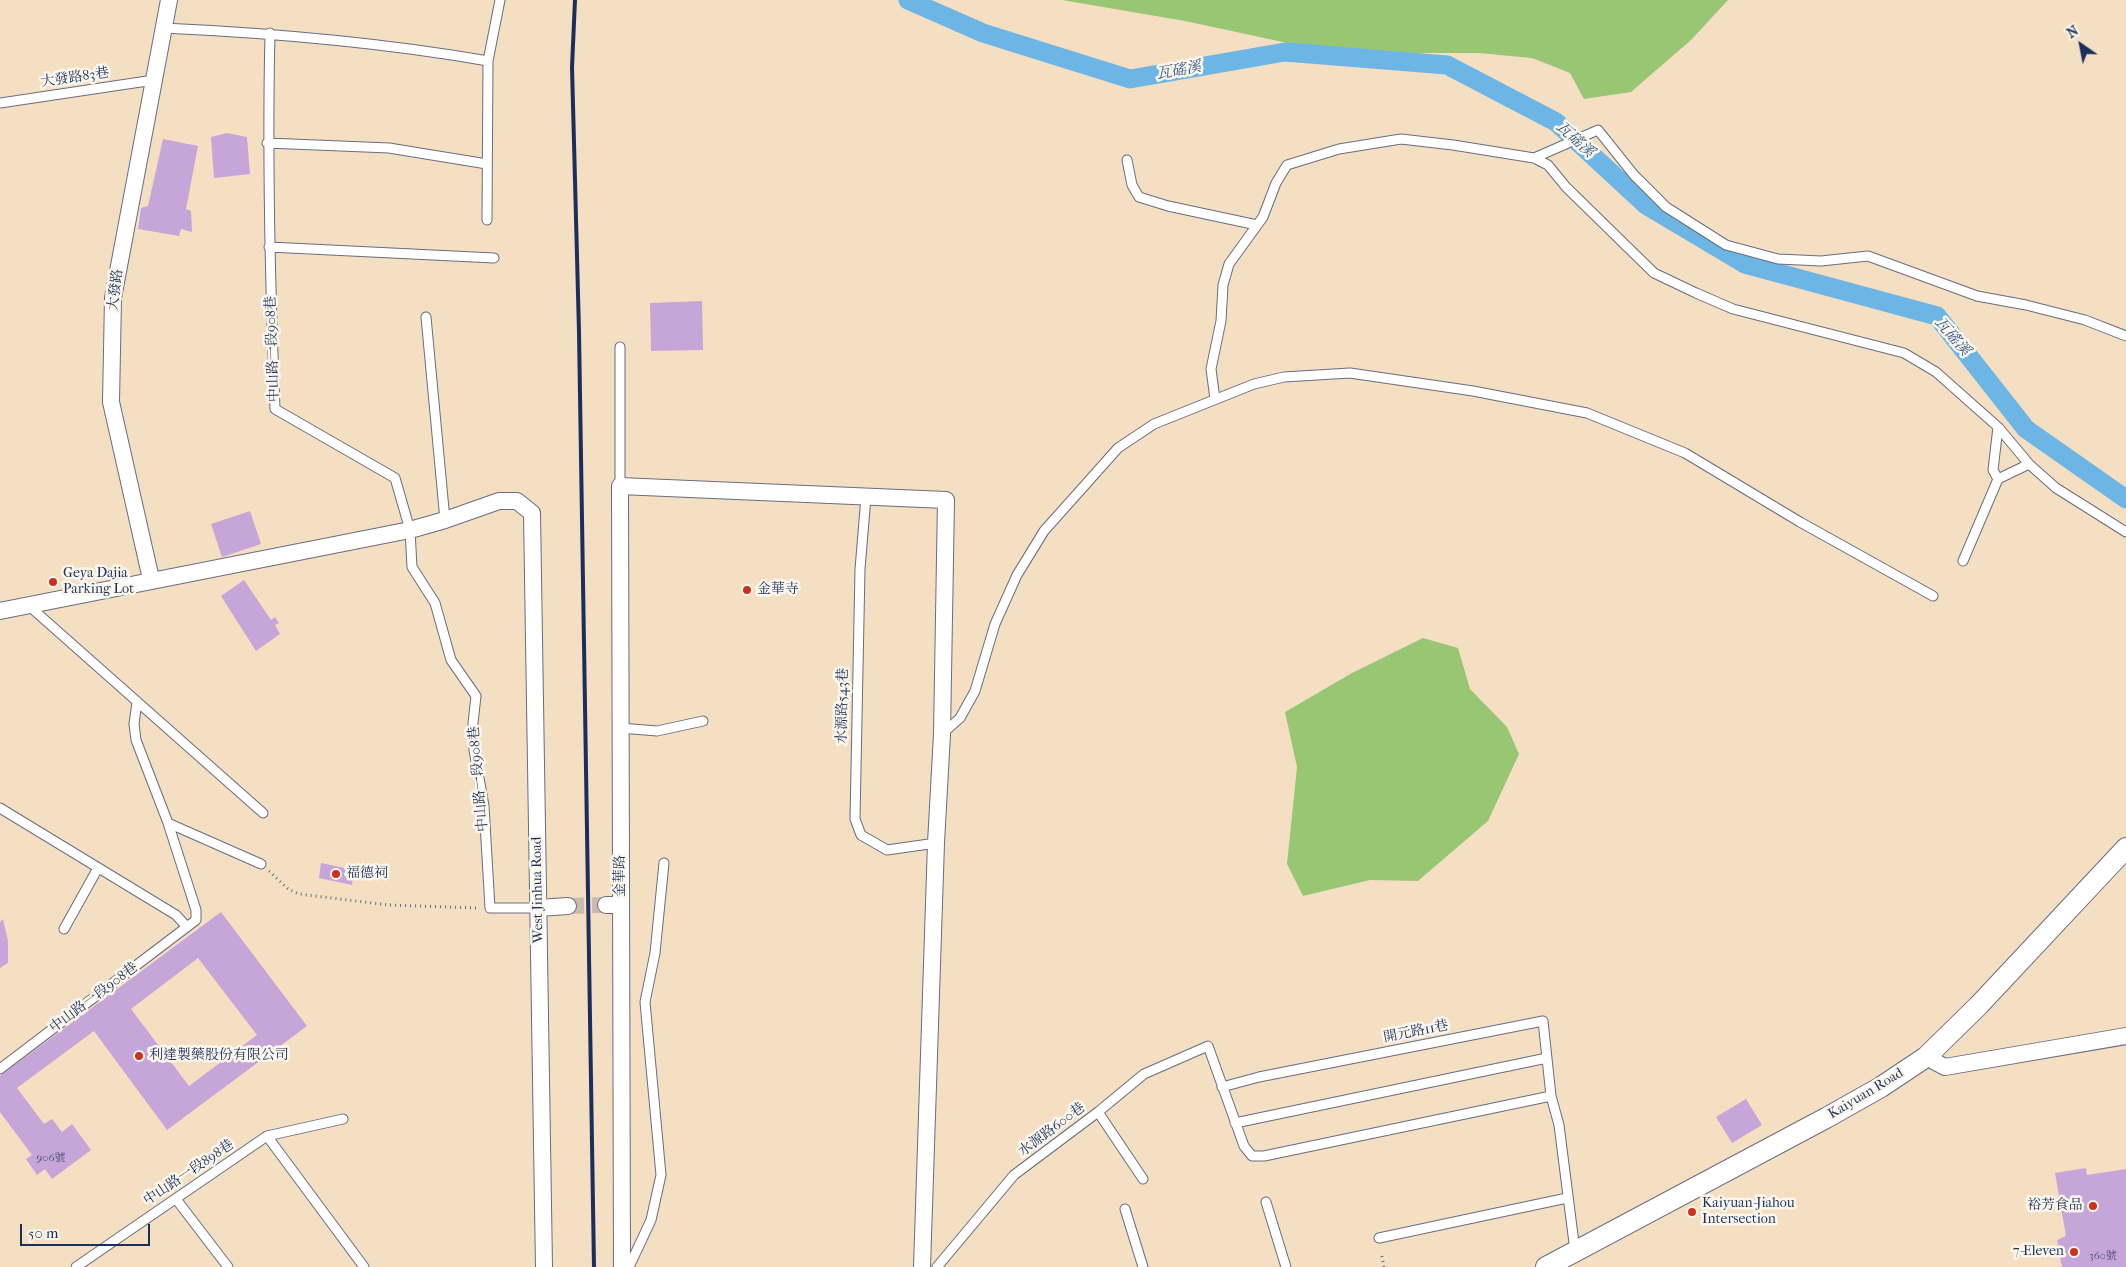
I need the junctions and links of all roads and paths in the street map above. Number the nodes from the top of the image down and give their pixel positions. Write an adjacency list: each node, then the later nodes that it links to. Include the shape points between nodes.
1 (169, 0): 3 (street, 大發路)
2 (500, 0): 5 (lane)
3 (163, 28): 4 (lane); 6 (street, 大發路)
4 (270, 33): 5 (lane, via 424,50); 8 (lane, 中山路一段908巷)
5 (488, 61): 11 (lane)
6 (154, 80): 7 (lane, 大發路83巷); 29 (street, 大發路, via 113,298 111,402)
7 (0, 103)
8 (268, 143): 11 (lane, via 389,148); 14 (lane, 中山路一段908巷)
9 (1534, 158): 13 (lane, via 1401,139 1339,149 1288,166 1276,182); 17 (lane, via 1598,130 1634,175 1666,207 1726,245 1778,259 1821,261 1868,256 1977,296 2085,320); 20 (lane, via 1548,165 1566,187 1654,272 1734,309 1904,353 1936,372)
10 (1126, 160): 13 (lane, via 1132,185 1139,197)
11 (487, 164): 12 (lane)
12 (488, 220)
13 (1257, 225): 19 (lane, via 1229,264 1223,285 1221,321 1211,369)
14 (269, 247): 15 (lane); 26 (lane, 中山路一段908巷, via 275,409 395,478)
15 (494, 258)
16 (426, 316): 25 (lane)
17 (2126, 336)
18 (620, 347): 23 (lane)
19 (1215, 399): 30 (lane, via 1254,384 1284,378 1350,374 1473,391 1587,413 1685,453); 36 (lane, via 1154,424 1118,448 1044,531 1017,575 995,624 975,691 960,718)
20 (1998, 427): 21 (lane); 22 (lane, via 1993,470)
21 (2029, 464): 22 (lane); 27 (lane, via 2056,488)
22 (1998, 480): 28 (lane)
23 (620, 486): 24 (street); 35 (street, 金華路)
24 (866, 497): 36 (street, via 946,500); 40 (lane, 水源路543巷, via 860,570 854,819 860,835 887,850)
25 (445, 520): 26 (street); 47 (street, West Jinhua Road, via 499,500 517,501 532,513)
26 (410, 530): 29 (street); 46 (lane, 中山路一段908巷, via 412,567 435,604 451,660 476,696 474,750 484,806)
27 (2126, 532)
28 (1963, 561)
29 (151, 579): 31 (street)
30 (1933, 596)
31 (28, 605): 32 (street); 33 (lane)
32 (0, 611)
33 (138, 702): 38 (lane); 39 (lane, via 134,724 136,740)
34 (703, 721): 35 (lane, via 657,731)
35 (620, 728): 73 (street, 金華路, via 613,905)
36 (942, 734): 40 (street)
37 (0, 808): 44 (lane)
38 (263, 813)
39 (168, 823): 43 (lane); 48 (lane, via 197,913 196,920)
40 (936, 843): 75 (street)
41 (2126, 848): 51 (street, Kaiyuan Road)
42 (664, 863): 74 (lane, via 655,953 645,1002 661,1175 651,1220)
43 (261, 864): 46 (path, via 288,889 299,894 389,906)
44 (98, 868): 48 (lane, via 176,915); 49 (lane)
45 (568, 906): 47 (street)
46 (490, 908): 47 (lane)
47 (538, 908): 72 (street, West Jinhua Road)
48 (187, 927): 53 (lane, 中山路一段908巷)
49 (64, 929)
50 (2126, 1036): 51 (street, via 1945,1067)
51 (1926, 1057): 66 (street, Kaiyuan Road, via 1842,1109)
52 (1547, 1058): 54 (lane, 開元路11巷, via 1543,1021); 55 (lane, 開元路11巷); 58 (lane)
53 (0, 1069)
54 (1222, 1087): 56 (lane, 水源路600巷, via 1208,1046 1144,1074); 58 (lane)
55 (1551, 1096): 58 (lane, via 1264,1156 1252,1156 1244,1146); 61 (lane, 開元路11巷, via 1559,1125)
56 (1098, 1112): 60 (lane); 76 (lane, 水源路600巷, via 1014,1176)
57 (343, 1119): 59 (lane)
58 (1235, 1123)
59 (267, 1136): 62 (lane, 中山路一段898巷); 71 (lane)
60 (1143, 1179)
61 (1567, 1198): 65 (lane); 66 (lane, 開元路11巷)
62 (176, 1199): 69 (lane, 中山路一段898巷); 70 (lane)
63 (1266, 1202): 78 (lane)
64 (1125, 1209): 77 (lane)
65 (1379, 1238)
66 (1576, 1253): 68 (street, Kaiyuan Road)
67 (1382, 1256): 79 (path)
68 (1551, 1266)
69 (76, 1267)
70 (228, 1267)
71 (364, 1267)
72 (544, 1267)
73 (622, 1267)
74 (629, 1267)
75 (922, 1267)
76 (937, 1267)
77 (1144, 1267)
78 (1286, 1267)
79 (1384, 1267)

